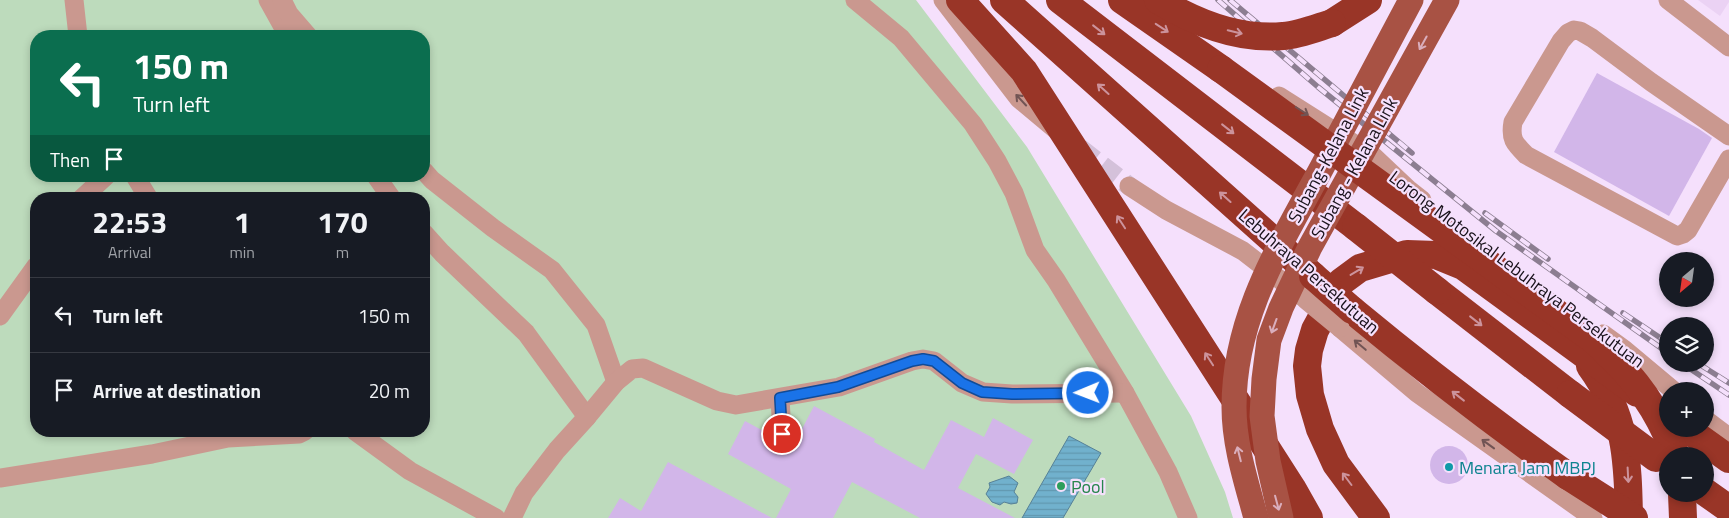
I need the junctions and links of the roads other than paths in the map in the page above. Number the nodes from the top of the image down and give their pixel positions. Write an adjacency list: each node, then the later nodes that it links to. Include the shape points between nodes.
1 (74, 0): 17 (street)
2 (268, 0): 18 (street)
3 (282, 0): 19 (street)
4 (855, 0): 38 (street, via 901,38 973,124 1014,193 1035,250)
5 (943, 0): 21 (street, one-way to 5, via 1019,99)
6 (960, 0): 52 (highway, one-way to 6, via 1024,71)
7 (1004, 0): 30 (highway, Lebuhraya Persekutuan, one-way to 7)
8 (1060, 0): 49 (highway, one-way to 49, bridge, via 1570,394)
9 (1122, 0): 48 (highway, one-way to 48, bridge, via 1595,341 1649,399 1663,426)
10 (1158, 0): 12 (highway, one-way to 12, bridge, via 1206,24 1260,37 1285,36 1332,24)
11 (1176, 0): 31 (street, Lorong Motosikal Lebuhraya Persekutuan, one-way to 31, via 1201,42 1242,73 1372,155 1408,189)
12 (1368, 0)
13 (1411, 0): 60 (main road, Subang-Kelana Link, one-way to 13, bridge, via 1236,443 1236,372 1243,335 1264,276)
14 (1447, 0): 61 (main road, Subang - Kelana Link, one-way to 61, bridge, via 1310,247 1281,308 1270,340 1262,416)
15 (1668, 0): 16 (street)
16 (1688, 6): 20 (street)
17 (77, 30)
18 (285, 30)
19 (303, 30)
20 (1727, 35)
21 (1058, 132)
22 (1729, 136): 23 (street, via 1592,38 1574,30 1561,41 1513,122 1511,134 1515,144 1526,155 1677,236 1688,230)
23 (1729, 160)
24 (430, 178): 36 (street, via 552,270 596,325)
25 (99, 182): 27 (street)
26 (1128, 186): 30 (street)
27 (89, 192)
28 (430, 240): 41 (street, via 526,333)
29 (30, 274): 33 (street)
30 (1310, 288): 34 (highway, Lebuhraya Persekutuan, bridge)
31 (1540, 288): 32 (street); 37 (street, Lorong Motosikal Lebuhraya Persekutuan)
32 (1503, 296): 35 (highway); 64 (highway, one-way to 32, via 1336,464 1320,429 1310,395 1309,350 1315,330 1341,282 1360,268 1383,260 1407,254 1436,254 1463,266)
33 (0, 316)
34 (1346, 319): 56 (street, one-way to 34, via 1416,393); 66 (highway, Lebuhraya Persekutuan, one-way to 34, bridge, via 1568,476)
35 (1550, 330): 40 (highway); 65 (highway, one-way to 65, via 1585,359 1613,404 1622,432 1628,472)
36 (616, 382): 39 (street, via 632,369 643,368 717,401 736,405); 41 (street)
37 (1663, 382)
38 (1126, 393): 39 (street, via 982,392 962,383 934,361 923,359 838,387); 59 (street, via 1168,472)
39 (780, 398): 43 (street)
40 (1659, 409)
41 (587, 417): 58 (street, via 524,493)
42 (1714, 426): 47 (street)
43 (782, 434)
44 (246, 437): 51 (street)
45 (363, 437): 57 (street, via 410,471)
46 (1698, 437): 50 (highway)
47 (1729, 437)
48 (1665, 447)
49 (1659, 455)
50 (1729, 459)
51 (0, 478)
52 (1292, 488): 62 (highway); 63 (highway)
53 (1714, 498): 55 (highway)
54 (1682, 502): 67 (highway)
55 (1729, 509)
56 (1589, 515)
57 (496, 518)
58 (512, 518)
59 (1188, 518)
60 (1256, 518)
61 (1281, 518)
62 (1299, 518)
63 (1309, 518)
64 (1376, 518)
65 (1629, 518)
66 (1634, 518)
67 (1683, 518)

